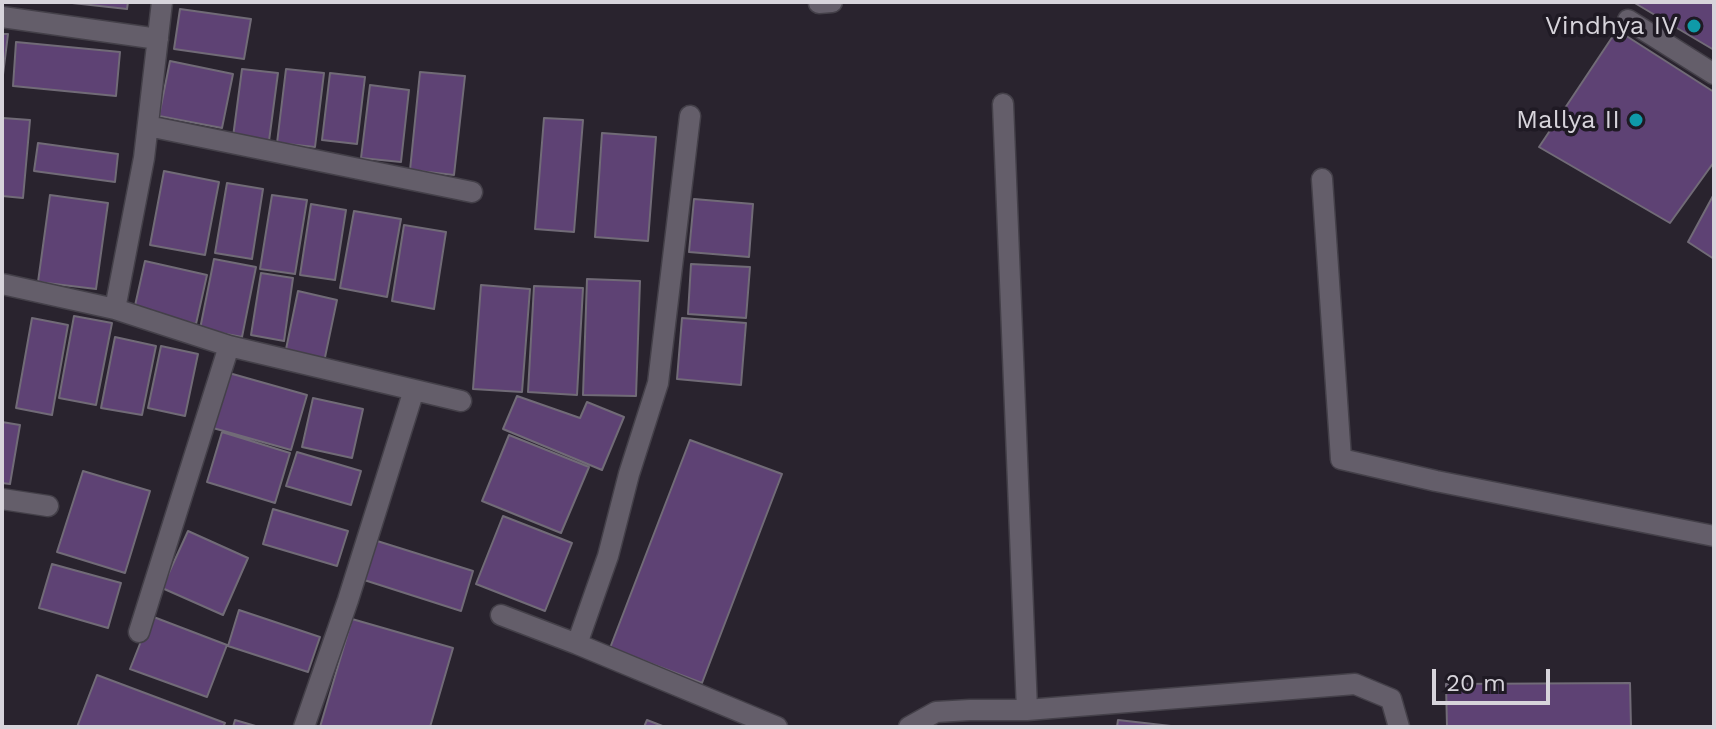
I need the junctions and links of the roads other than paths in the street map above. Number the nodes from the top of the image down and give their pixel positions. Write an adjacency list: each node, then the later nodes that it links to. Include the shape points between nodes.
1 (162, 2): 6 (street)
2 (832, 2): 3 (street)
3 (819, 3)
4 (2, 17): 6 (street)
5 (1628, 20): 7 (street)
6 (158, 39): 10 (street)
7 (1714, 74)
8 (1003, 104): 24 (street)
9 (690, 116): 23 (street, via 658,383)
10 (148, 126): 12 (street); 14 (street)
11 (1322, 179): 20 (street, via 1341,459)
12 (472, 192)
13 (2, 284): 14 (street)
14 (115, 309): 15 (street)
15 (229, 346): 16 (street); 22 (street)
16 (414, 390): 17 (street); 25 (street)
17 (461, 401)
18 (2, 499): 19 (street)
19 (48, 506)
20 (1714, 536)
21 (501, 615): 23 (street)
22 (139, 632)
23 (577, 644): 26 (street)
24 (1027, 710): 27 (street, via 936,712); 28 (street, via 1355,684 1391,699)
25 (304, 727)
26 (777, 727)
27 (909, 727)
28 (1399, 727)

